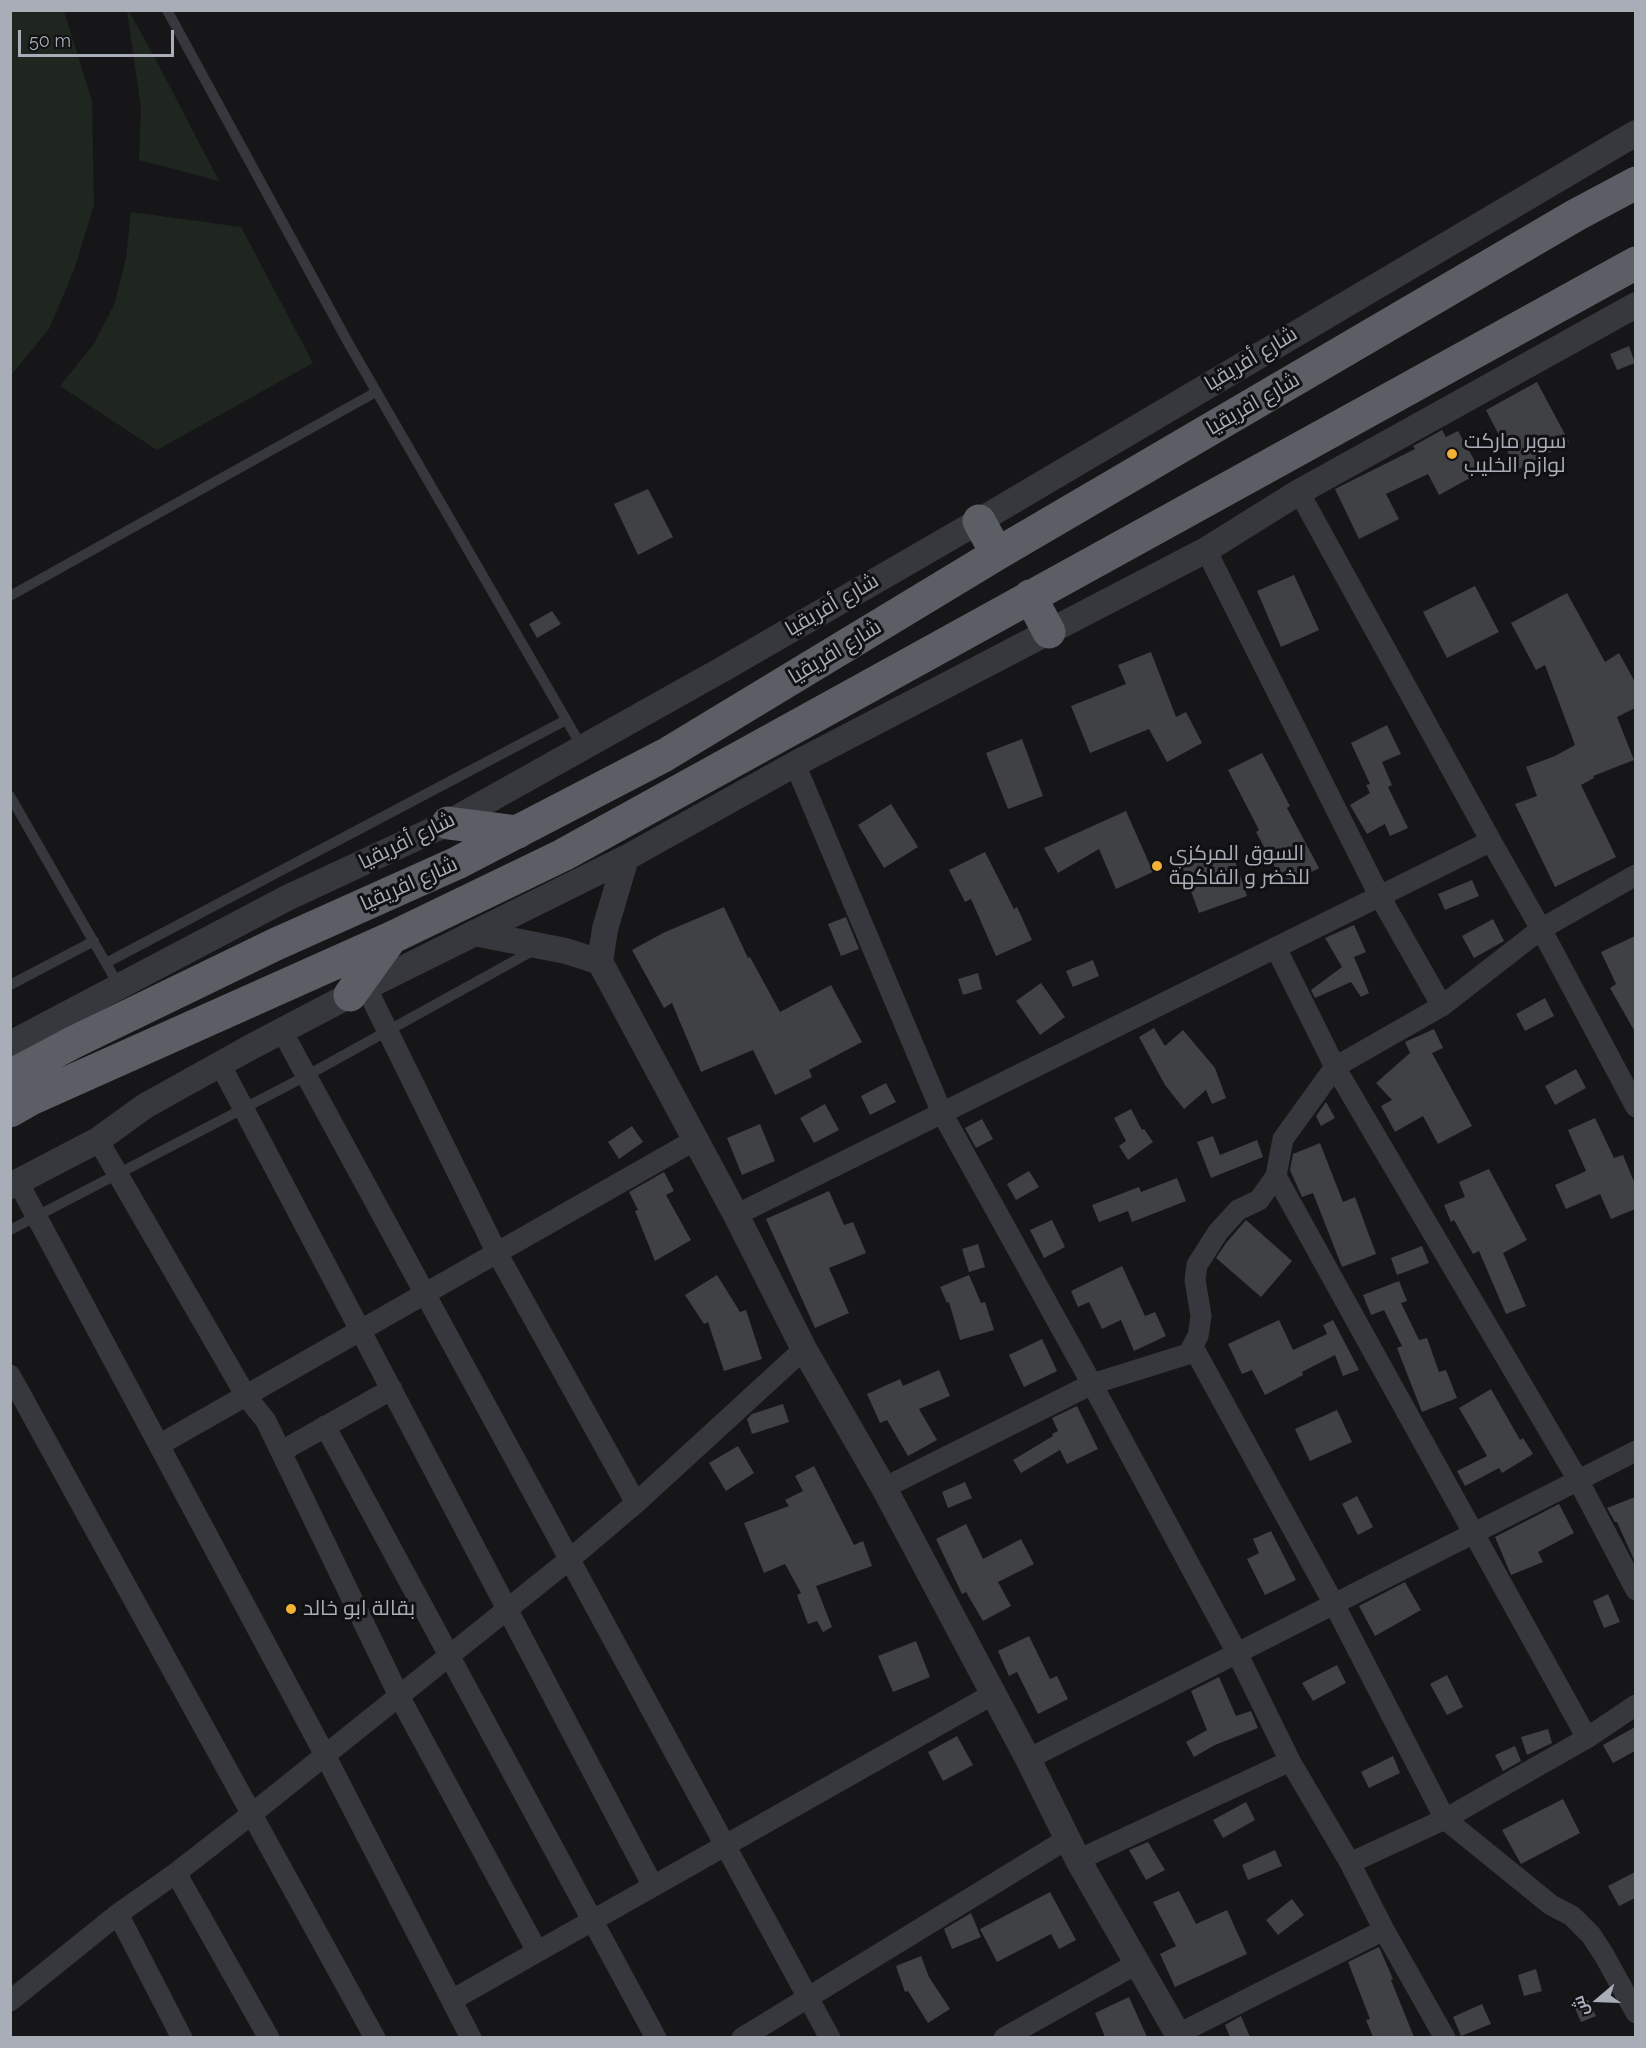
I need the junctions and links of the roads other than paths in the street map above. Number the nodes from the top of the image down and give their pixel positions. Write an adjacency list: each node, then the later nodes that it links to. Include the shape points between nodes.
1 (167, 10): 6 (lane)
2 (1635, 133): 8 (street, شارع أفريقيا)
3 (1631, 189): 10 (highway, شارع افريقيا, via 1576,215)
4 (1635, 263): 12 (highway, شارع افريقيا)
5 (1635, 305): 7 (street)
6 (376, 392): 11 (lane); 14 (lane)
7 (1299, 492): 9 (street); 20 (street)
8 (979, 521): 10 (highway); 15 (street, شارع أفريقيا)
9 (1206, 550): 13 (street); 23 (street)
10 (997, 554): 19 (highway, شارع افريقيا, via 665,755)
11 (10, 596)
12 (1030, 596): 13 (highway); 26 (highway, شارع افريقيا, via 563,855)
13 (1049, 632): 16 (street)
14 (566, 720): 15 (lane); 31 (lane)
15 (582, 747): 18 (street, شارع أفريقيا)
16 (795, 764): 21 (street); 46 (street)
17 (10, 796): 27 (lane)
18 (448, 823): 19 (highway); 33 (street, شارع أفريقيا, via 287,898)
19 (518, 832): 41 (highway, شارع افريقيا, via 264,950)
20 (1491, 841): 23 (street); 24 (street)
21 (626, 858): 25 (street); 30 (street, via 605,928)
22 (1635, 875): 24 (street)
23 (1379, 895): 29 (street); 35 (street)
24 (1541, 928): 35 (street); 43 (street)
25 (474, 933): 28 (street); 34 (street)
26 (391, 938): 34 (highway); 45 (highway, شارع افريقيا)
27 (94, 941): 31 (lane); 32 (lane)
28 (541, 946): 30 (street); 36 (lane)
29 (1276, 948): 40 (street); 46 (street)
30 (600, 962): 48 (street)
31 (106, 963): 33 (lane)
32 (10, 985)
33 (120, 987): 38 (street, شارع أفريقيا)
34 (358, 991): 36 (street); 37 (street)
35 (1442, 1006): 40 (street)
36 (387, 1030): 42 (lane); 55 (street)
37 (282, 1031): 39 (street); 42 (street)
38 (10, 1044)
39 (220, 1064): 44 (street); 47 (street, via 145,1106)
40 (1335, 1067): 50 (street, via 1283,1139); 68 (street)
41 (10, 1076)
42 (306, 1076): 44 (lane); 56 (street)
43 (1635, 1107)
44 (243, 1109): 49 (lane); 57 (street)
45 (10, 1111)
46 (942, 1113): 52 (street); 61 (street)
47 (98, 1140): 49 (street); 51 (street)
48 (695, 1140): 52 (street); 55 (street)
49 (118, 1174): 53 (lane); 63 (street)
50 (1276, 1176): 58 (street, via 1259,1200 1238,1210 1218,1232 1197,1265 1195,1280 1201,1316); 71 (street)
51 (14, 1184): 53 (street)
52 (736, 1215): 59 (street)
53 (36, 1216): 54 (lane); 65 (street)
54 (10, 1230)
55 (496, 1251): 56 (street); 70 (street)
56 (426, 1293): 57 (street); 72 (street)
57 (361, 1330): 62 (street); 63 (street)
58 (1193, 1347): 61 (street, via 1188,1354); 74 (street)
59 (804, 1349): 69 (street); 70 (street)
60 (10, 1375): 85 (street)
61 (1092, 1384): 69 (street); 76 (street)
62 (392, 1389): 64 (street); 75 (street)
63 (246, 1396): 65 (street); 66 (street, via 266,1421)
64 (325, 1426): 66 (street); 77 (street)
65 (159, 1445): 82 (street)
66 (282, 1451): 79 (street)
67 (1635, 1451): 68 (street)
68 (1578, 1480): 71 (street); 73 (street)
69 (884, 1488): 78 (street)
70 (636, 1503): 72 (street)
71 (1473, 1533): 74 (street); 81 (street)
72 (570, 1558): 75 (street); 87 (street)
73 (1635, 1590)
74 (1334, 1604): 76 (street); 86 (street)
75 (508, 1609): 77 (street); 91 (street)
76 (1237, 1653): 83 (street); 84 (street)
77 (450, 1655): 79 (street); 93 (street)
78 (993, 1694): 83 (street); 87 (street)
79 (399, 1696): 82 (street); 95 (street)
80 (1635, 1705): 81 (street)
81 (1587, 1738): 86 (street)
82 (325, 1755): 85 (street); 98 (street)
83 (1028, 1759): 88 (street)
84 (1290, 1761): 88 (street); 89 (street)
85 (253, 1813): 90 (street); 104 (street)
86 (1445, 1819): 89 (street); 100 (street, via 1551,1905 1572,1916 1591,1935)
87 (725, 1846): 91 (street); 97 (street)
88 (1073, 1849): 96 (street); 97 (street)
89 (1350, 1863): 94 (street)
90 (176, 1873): 92 (street); 103 (street)
91 (653, 1886): 93 (street)
92 (117, 1914): 99 (street); 102 (street)
93 (594, 1919): 95 (street); 106 (street)
94 (1384, 1930): 101 (street); 110 (street)
95 (537, 1951): 98 (street)
96 (1138, 1963): 101 (street); 109 (street)
97 (809, 1996): 107 (street); 108 (street)
98 (452, 2000): 105 (street)
99 (10, 2001)
100 (1635, 2013)
101 (1179, 2036)
102 (182, 2037)
103 (269, 2037)
104 (375, 2037)
105 (470, 2037)
106 (656, 2037)
107 (742, 2037)
108 (830, 2037)
109 (1004, 2037)
110 (1445, 2037)

